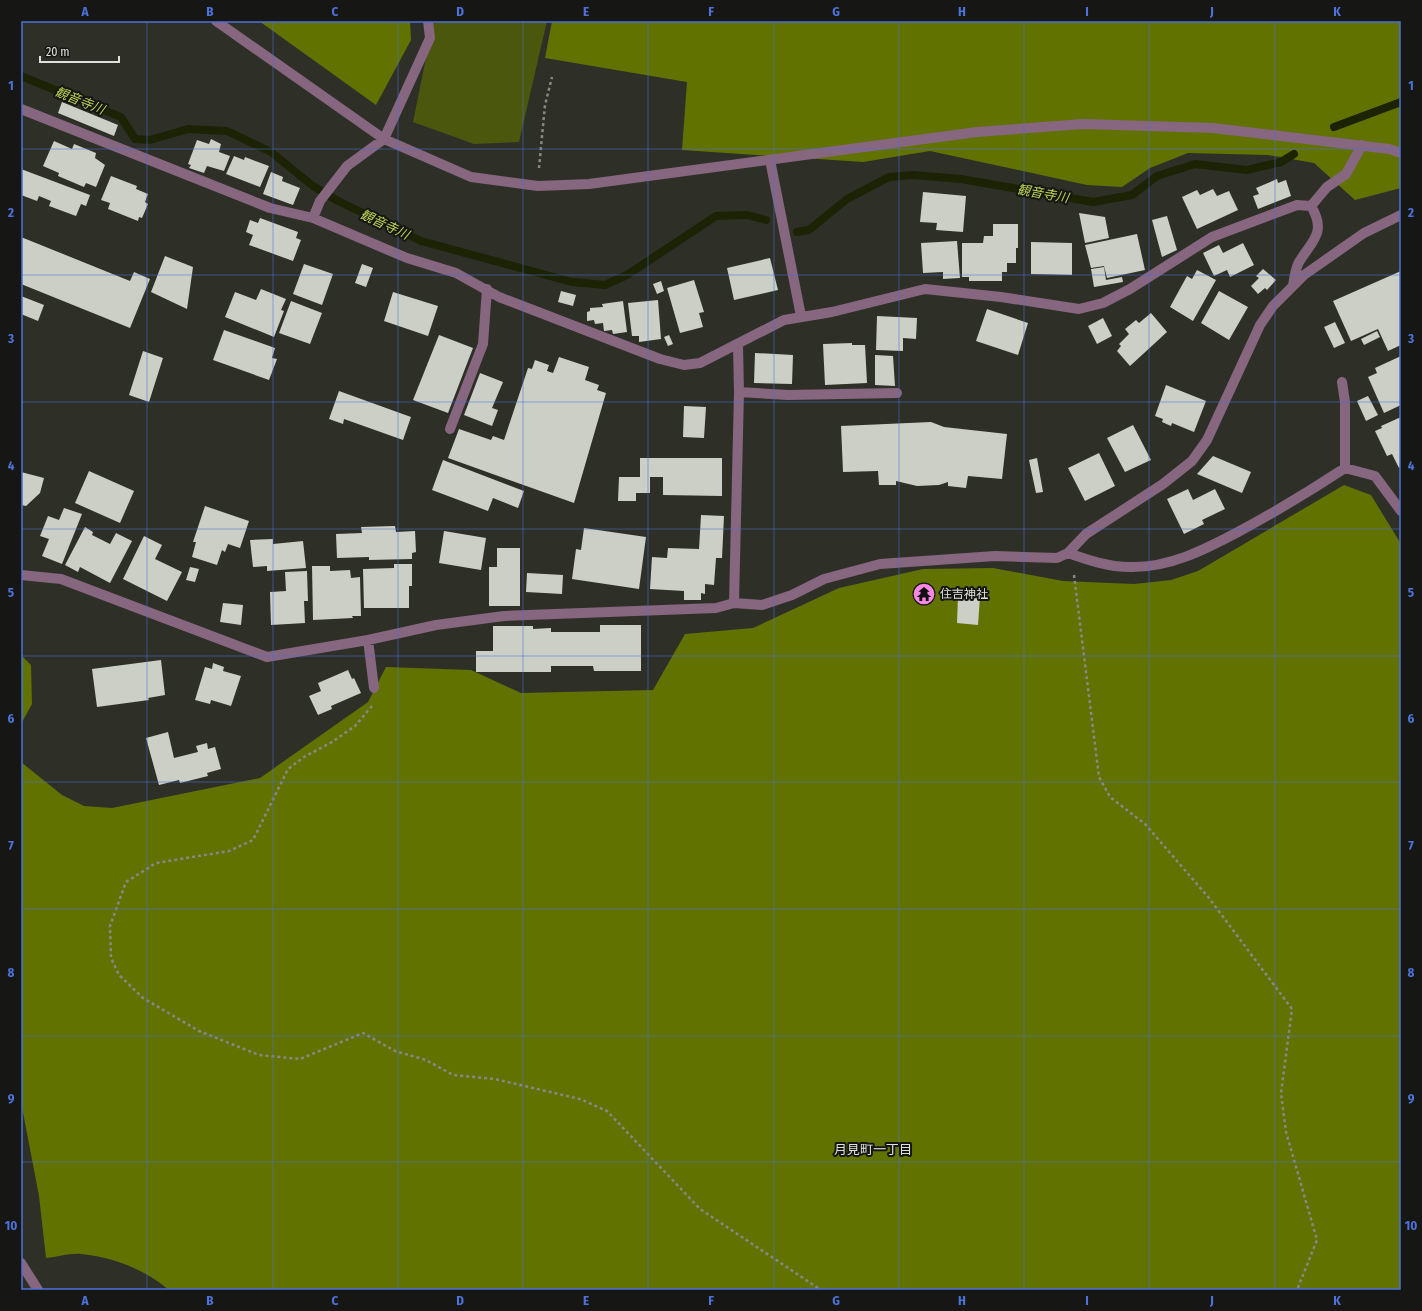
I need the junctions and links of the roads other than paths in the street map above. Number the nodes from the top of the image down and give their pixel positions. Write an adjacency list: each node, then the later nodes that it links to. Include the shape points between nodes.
1 (216, 21): 4 (street)
2 (428, 21): 4 (street, via 430,38)
3 (21, 109): 10 (street, via 270,208)
4 (384, 139): 7 (street, via 471,177 538,186 589,184); 10 (street, via 347,166 320,201)
5 (1362, 145): 6 (street, via 1389,148); 7 (street, via 1212,128 1083,124 977,132); 8 (street, via 1346,174 1327,187)
6 (1401, 153)
7 (770, 160): 13 (street)
8 (1311, 206): 11 (street, via 1318,217 1316,238 1298,265); 13 (street, via 1297,205 1212,237 1130,289 1103,303 1079,309 1001,297 925,290 832,312)
9 (1401, 215): 11 (street, via 1364,233 1304,275)
10 (313, 218): 12 (street, via 407,258 456,274)
11 (1293, 286): 21 (street, via 1273,306 1260,325 1207,440 1192,461 1163,484 1086,534)
12 (486, 289): 14 (street, via 500,297 674,364 700,363); 18 (street, via 483,344)
13 (801, 316): 14 (street, via 784,320)
14 (738, 346): 16 (street)
15 (1342, 382): 19 (street, via 1345,402)
16 (739, 392): 17 (street, via 788,395); 23 (street)
17 (897, 393)
18 (450, 429)
19 (1345, 468): 20 (street, via 1375,476); 21 (street, via 1282,509 1198,554 1158,565 1131,567 1105,565)
20 (1401, 511)
21 (1068, 553): 23 (street, via 1057,558 995,556 880,564 824,579 792,595 762,605)
22 (21, 575): 24 (street, via 61,579 267,657)
23 (734, 603): 24 (street, via 716,608 504,616 436,624)
24 (368, 640): 25 (street)
25 (374, 688)
26 (21, 1263): 27 (street)
27 (38, 1290)

